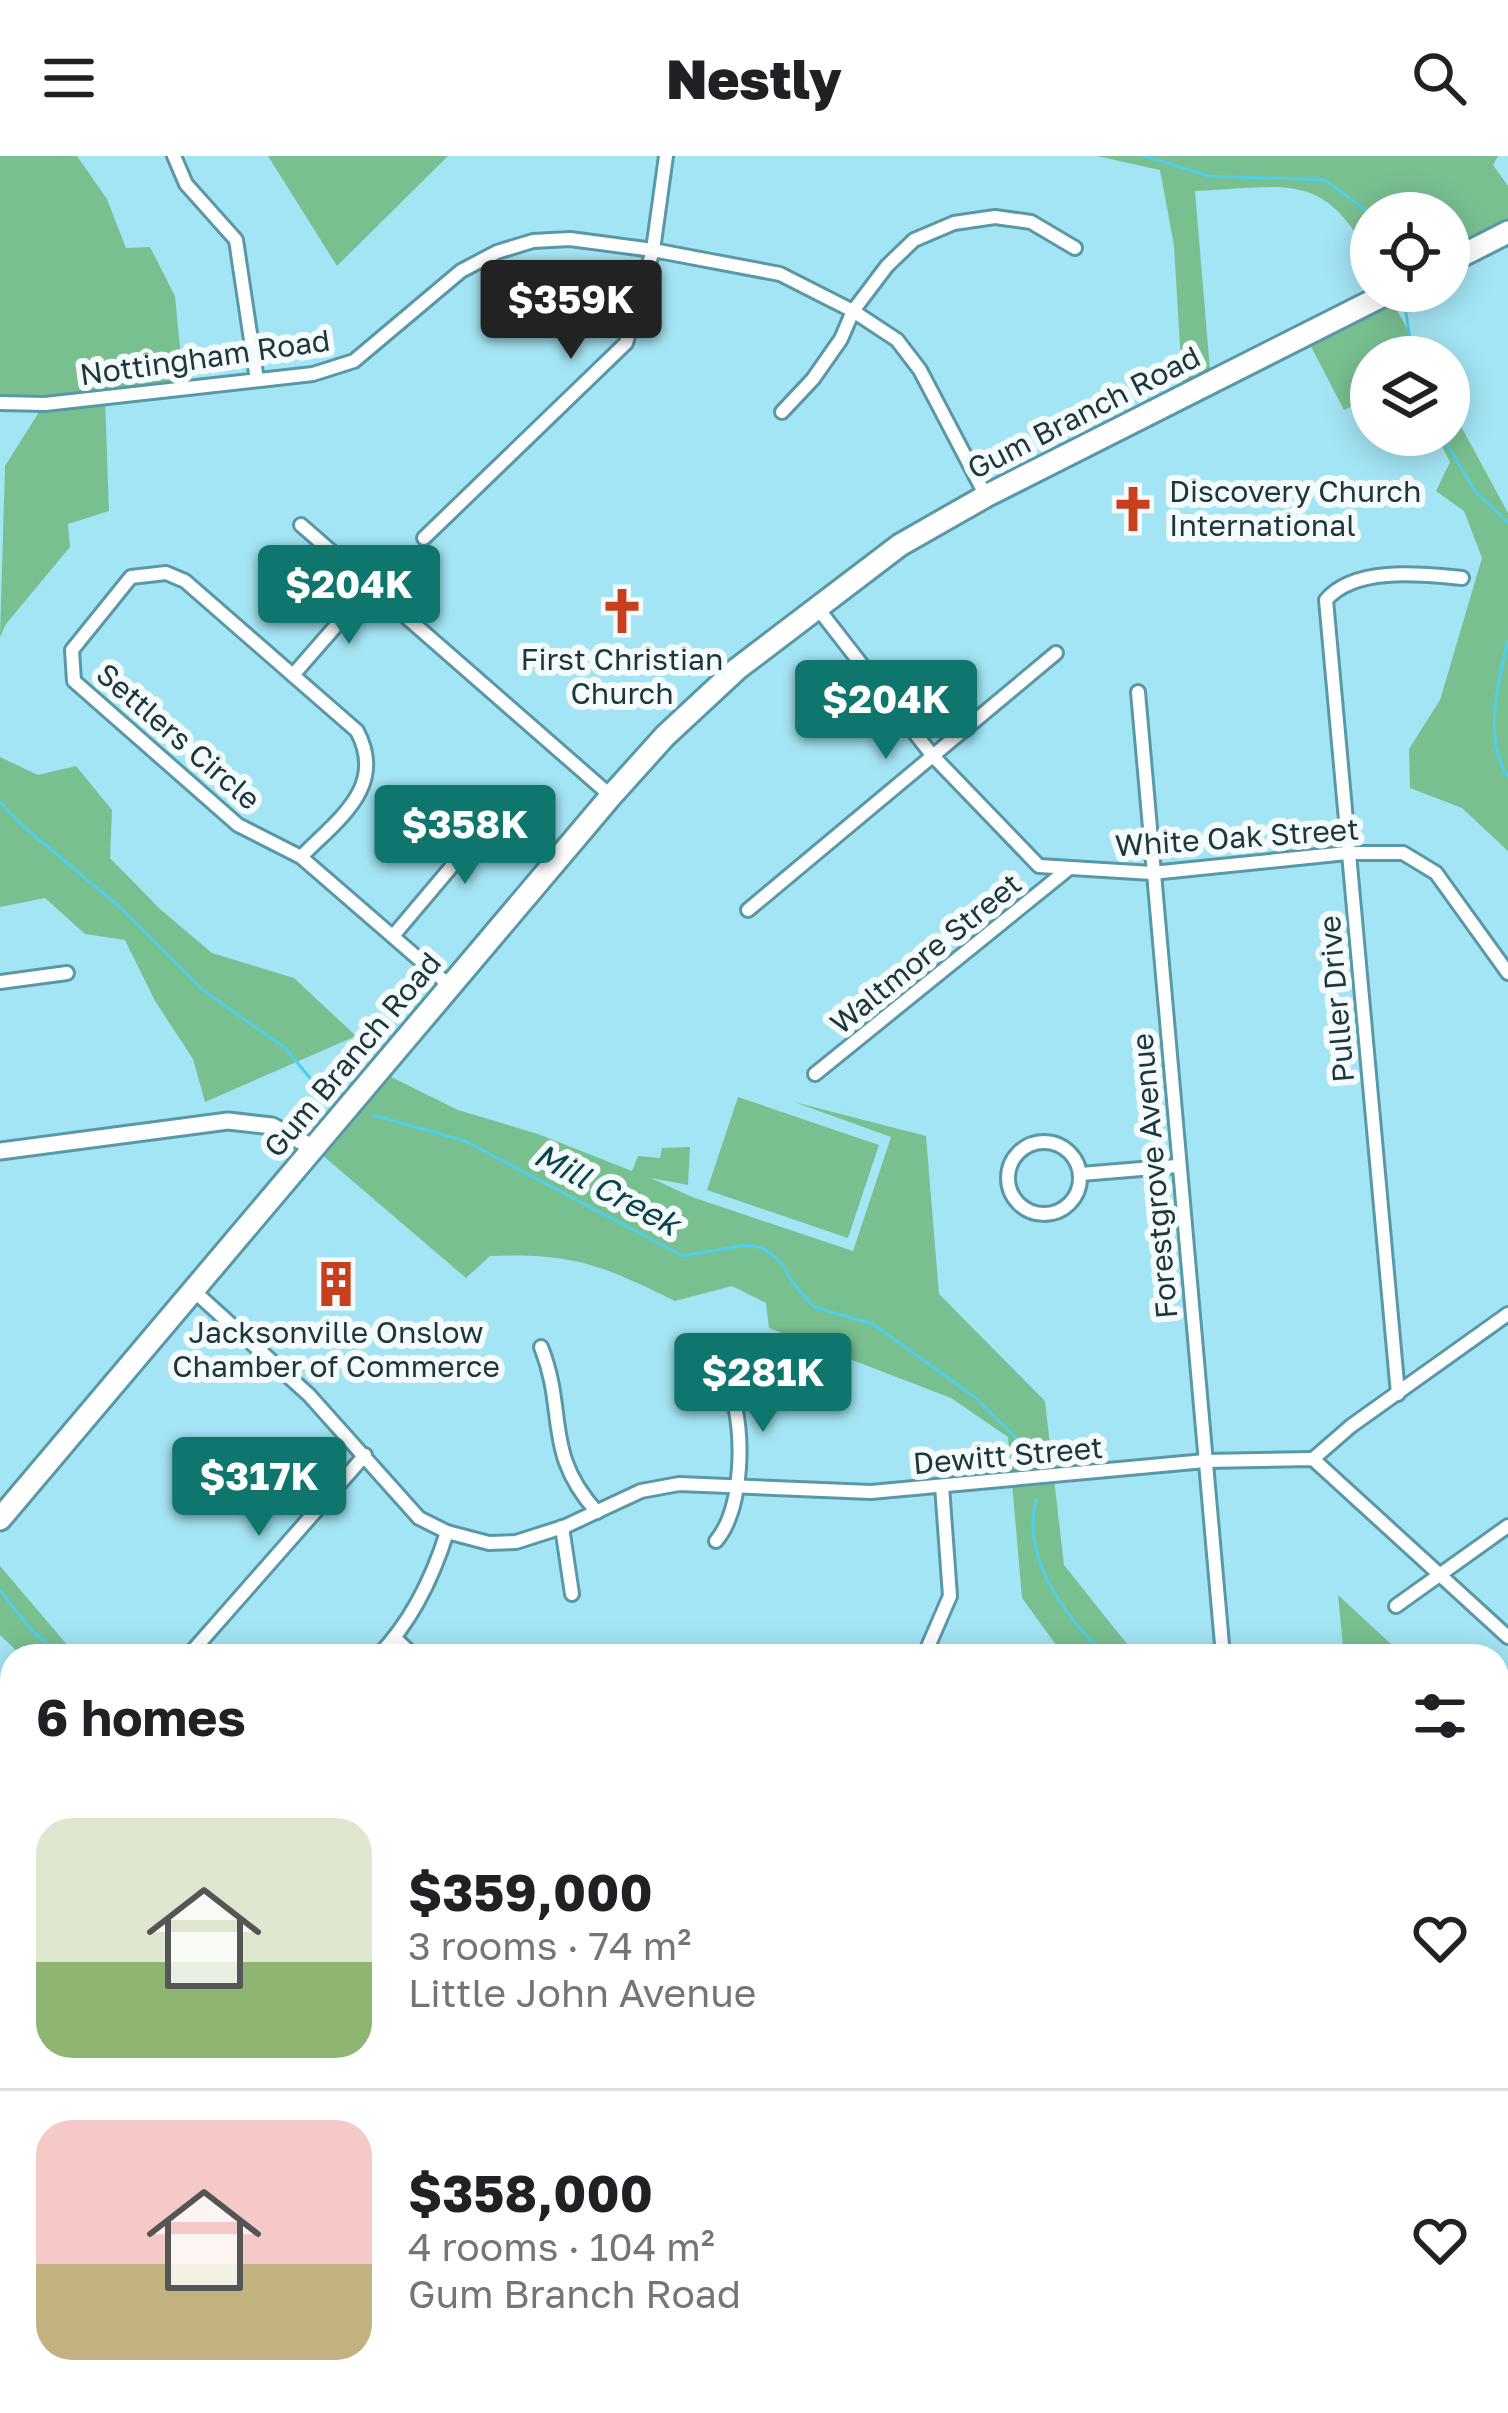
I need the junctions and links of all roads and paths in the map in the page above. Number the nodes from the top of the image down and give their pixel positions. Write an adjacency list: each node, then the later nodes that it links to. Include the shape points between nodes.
1 (174, 156): 9 (street, via 186,184 236,239)
2 (666, 156): 5 (street)
3 (1508, 232): 6 (main road)
4 (1075, 248): 7 (street, via 1031,222 954,224 914,240)
5 (653, 250): 7 (street, Nottingham Road, via 780,274); 9 (street, Nottingham Road, via 570,239 497,252 461,271 353,361); 14 (street, via 626,343)
6 (1470, 251)
7 (853, 311): 11 (street, via 832,352); 12 (street, Nottingham Road, via 897,340 920,370)
8 (1350, 312): 12 (main road, Gum Branch Road)
9 (257, 380): 10 (street, Nottingham Road)
10 (0, 403)
11 (782, 412)
12 (986, 496): 17 (main road, Gum Branch Road)
13 (302, 525): 16 (street)
14 (424, 538)
15 (1462, 578): 24 (street, Puller Drive, via 1356,580 1326,599)
16 (370, 587): 19 (street); 22 (street)
17 (817, 606): 21 (street, White Oak Street); 22 (main road, Gum Branch Road, via 737,669)
18 (1055, 652): 21 (street)
19 (293, 675): 25 (street, Settlers Circle, via 357,731 369,754 368,781); 25 (street, Settlers Circle, via 166,573 131,577 72,650 74,681 238,825)
20 (1138, 692): 27 (street, Forestgrove Avenue)
21 (932, 755): 26 (street, White Oak Street, via 1039,866); 28 (street)
22 (611, 796): 33 (main road, Gum Branch Road)
23 (501, 808): 29 (street)
24 (1347, 853): 27 (street, White Oak Street); 31 (street, White Oak Street, via 1402,853 1436,873); 43 (street, Puller Drive)
25 (301, 857): 29 (street, Settlers Circle)
26 (1067, 870): 27 (street, White Oak Street); 34 (street, Waltmore Street)
27 (1152, 873): 37 (street, Forestgrove Avenue)
28 (748, 910)
29 (393, 936): 33 (street, Settlers Circle)
30 (67, 973): 32 (street)
31 (1508, 973)
32 (0, 982)
33 (450, 986): 35 (main road, Gum Branch Road)
34 (815, 1074)
35 (314, 1148): 36 (street, via 272,1126 229,1120); 39 (main road, Gum Branch Road)
36 (0, 1150)
37 (1177, 1166): 38 (street); 46 (street, Forestgrove Avenue)
38 (1081, 1174): 38 (street, via 1068,1149 1031,1143 1008,1178 1022,1207 1056,1213 1073,1202)
39 (194, 1291): 44 (street, Dewitt Street); 50 (main road, Gum Branch Road)
40 (1508, 1314): 43 (street)
41 (541, 1347): 49 (street, via 563,1460)
42 (731, 1392): 47 (street, via 740,1416)
43 (1397, 1394): 45 (street)
44 (365, 1455): 53 (street, Dewitt Street, via 419,1518); 60 (street)
45 (1313, 1459): 46 (street, Dewitt Street); 55 (street)
46 (1205, 1461): 48 (street, Dewitt Street); 64 (street, Forestgrove Avenue)
47 (736, 1486): 48 (street, Dewitt Street); 49 (street, Dewitt Street, via 641,1491); 54 (street, via 732,1522)
48 (941, 1486): 63 (street, via 950,1596)
49 (597, 1512): 52 (street, Dewitt Street)
50 (0, 1519)
51 (1508, 1526): 55 (street)
52 (562, 1527): 53 (street, Dewitt Street, via 516,1542); 56 (street)
53 (447, 1532): 59 (street)
54 (716, 1541)
55 (1443, 1575): 57 (street); 58 (street)
56 (572, 1594)
57 (1396, 1606)
58 (1508, 1637)
59 (395, 1639): 61 (street); 62 (street)
60 (199, 1644)
61 (390, 1644)
62 (401, 1644)
63 (929, 1644)
64 (1222, 1644)

